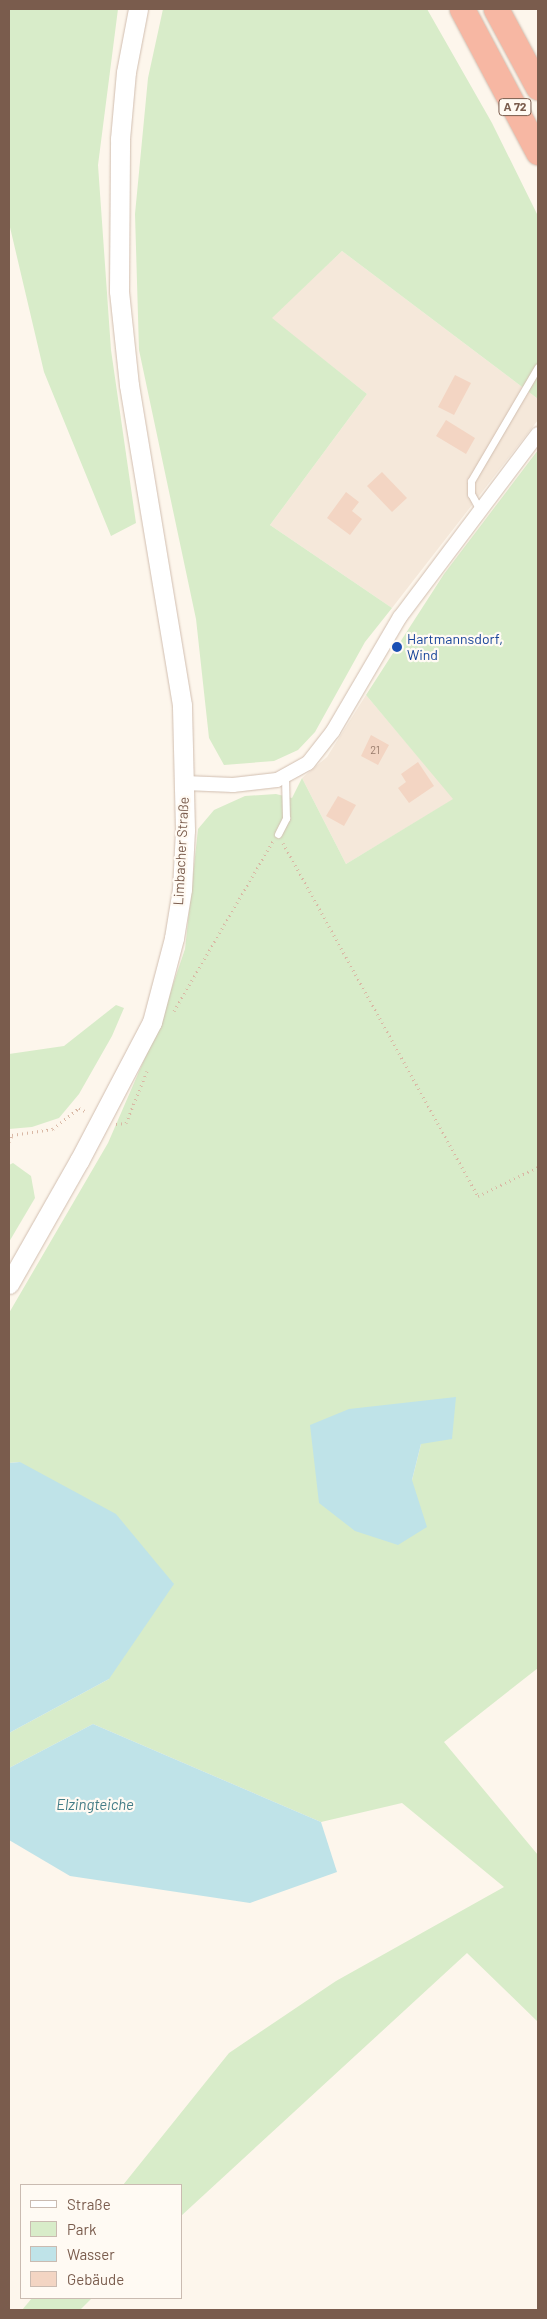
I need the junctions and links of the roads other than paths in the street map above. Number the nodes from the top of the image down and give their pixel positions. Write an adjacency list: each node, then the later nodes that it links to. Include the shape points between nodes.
1 (138, 9): 10 (main road, via 126,72 120,139 119,291 129,385 178,672)
2 (462, 9): 5 (highway, A 72)
3 (496, 9): 4 (highway, A 72)
4 (538, 87)
5 (538, 152)
6 (538, 367): 8 (lane, via 471,481 471,494)
7 (538, 434): 8 (street, Limbacher Straße)
8 (480, 510): 9 (street, Limbacher Straße, via 400,617 333,731 308,763)
9 (285, 777): 10 (street, Limbacher Straße, via 233,785); 11 (lane, via 286,818)
10 (185, 783): 12 (main road, Limbacher Straße, via 182,889 174,938 152,1022)
11 (278, 834)
12 (9, 1284)

